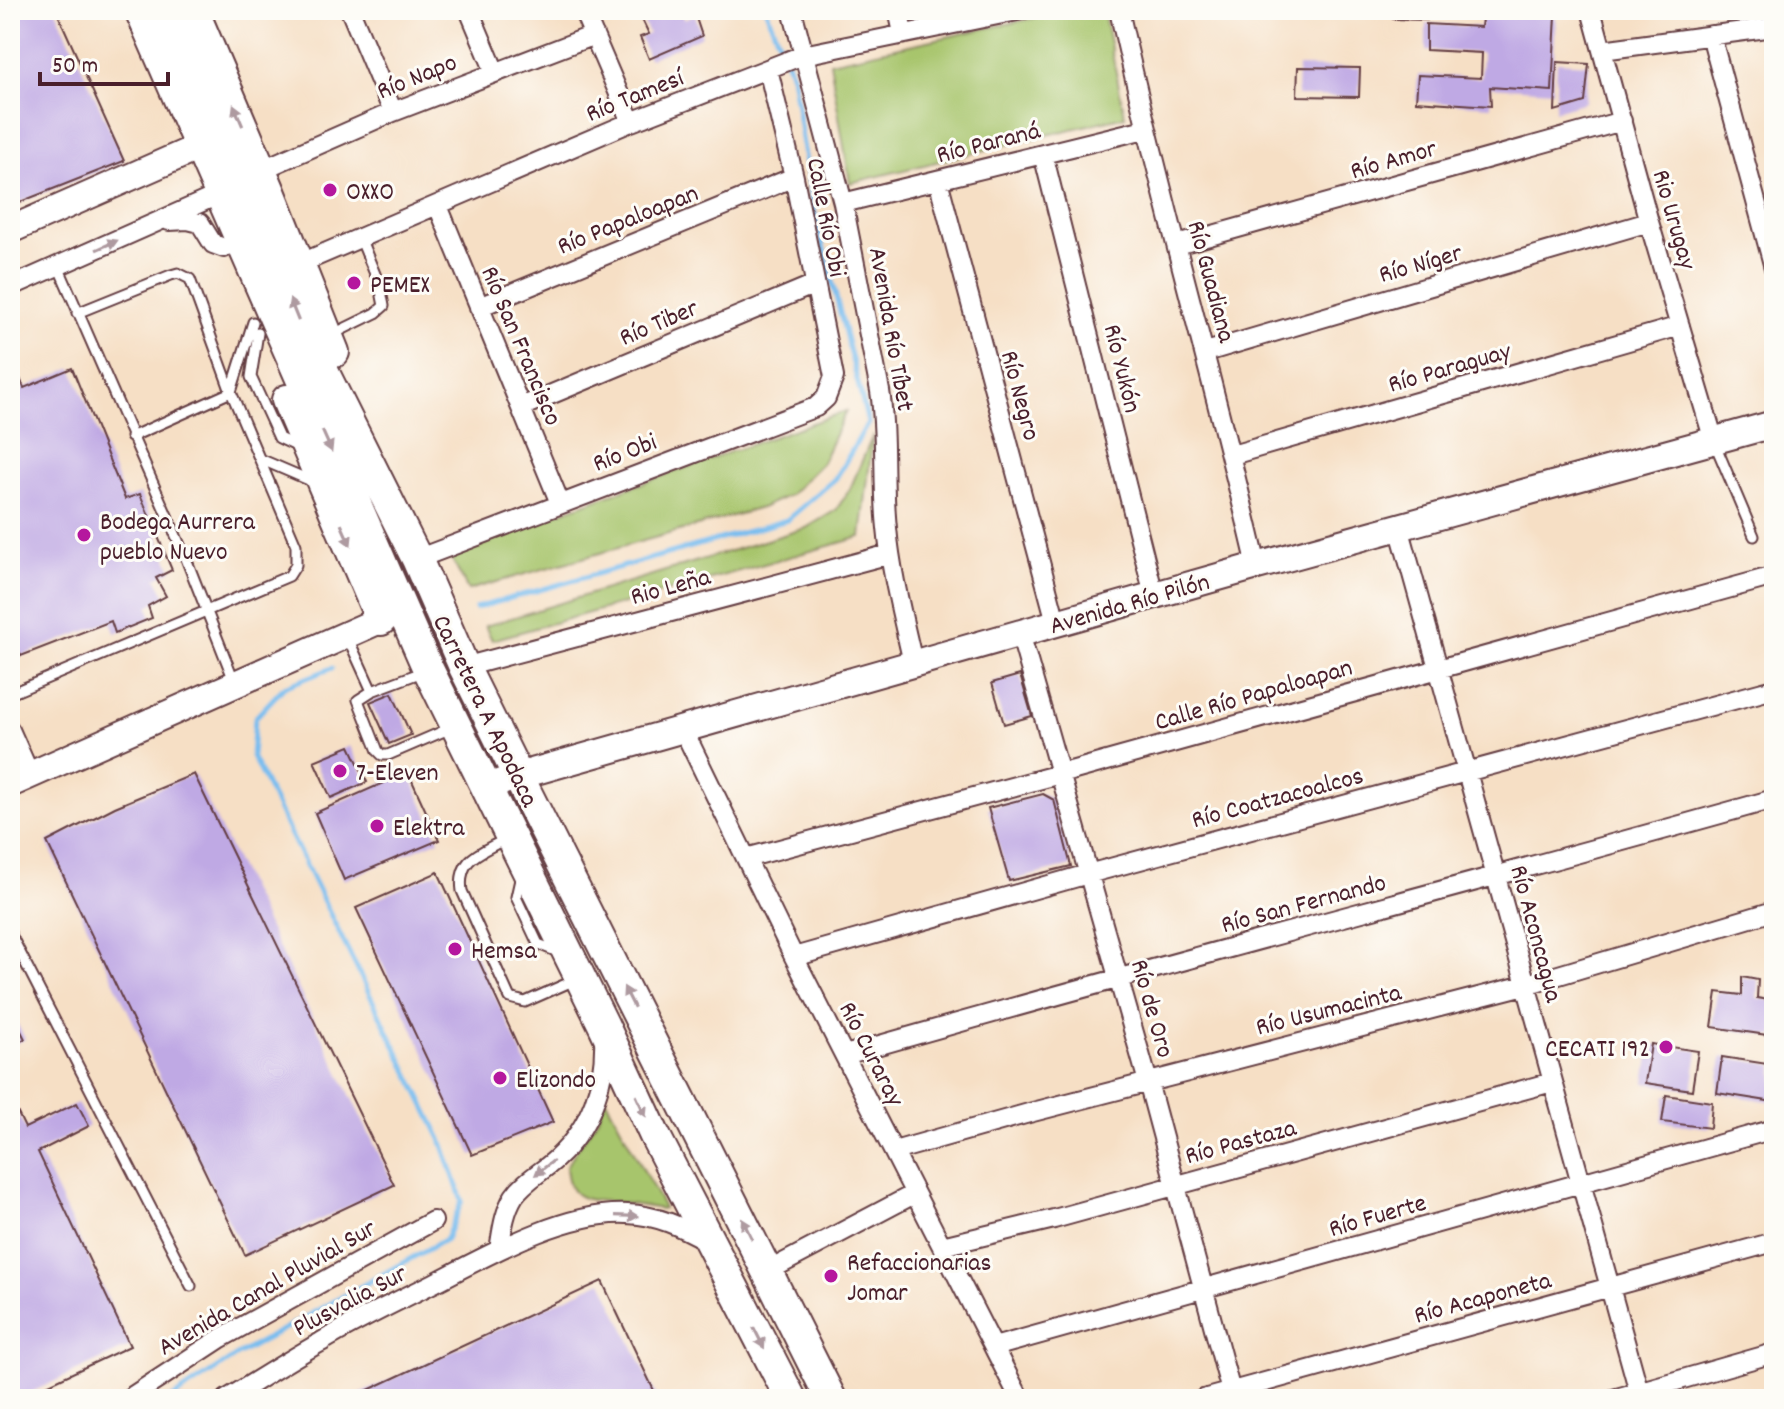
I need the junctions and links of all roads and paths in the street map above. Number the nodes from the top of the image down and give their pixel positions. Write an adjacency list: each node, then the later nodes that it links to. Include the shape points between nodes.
1 (123, 10): 25 (main road)
2 (140, 10): 25 (main road, Carretera A Apodaca)
3 (168, 10): 25 (main road, Carretera A Apodaca)
4 (193, 10): 29 (main road, one-way to 4)
5 (350, 10): 21 (street)
6 (469, 10): 20 (street)
7 (583, 10): 15 (street)
8 (792, 10): 18 (street, Avenida Río Tíbet)
9 (898, 10): 14 (street)
10 (1119, 10): 24 (street, Río Guadiana)
11 (1591, 10): 17 (street, Rio Urugay)
12 (1013, 11): 14 (street, Río Tamesí)
13 (1774, 27): 16 (street)
14 (903, 33): 18 (street, Río Tamesí)
15 (594, 35): 20 (street, Río Napo); 23 (street)
16 (1711, 35): 17 (street); 38 (street)
17 (1602, 50): 22 (street, Rio Urugay)
18 (800, 56): 19 (street, Río Tamesí); 30 (street, Avenida Río Tíbet)
19 (772, 67): 23 (street, Río Tamesí); 27 (street, Calle Río Obi)
20 (495, 72): 21 (street, Río Napo)
21 (393, 112): 29 (street, Río Napo)
22 (1622, 121): 32 (street, Rio Urugay); 36 (street, Río Amor)
23 (631, 122): 31 (street, Río Tamesí)
24 (1145, 129): 26 (street, Río Paraná); 36 (street, Río Guadiana)
25 (201, 147): 29 (main road, Carretera A Apodaca); 34 (main road)
26 (1043, 154): 28 (street, Río Paraná); 66 (street, Río Yukón)
27 (794, 177): 40 (street, Calle Río Obi); 42 (street, Río Papaloapan)
28 (938, 180): 30 (street, Río Paraná); 69 (street, Río Negro)
29 (229, 203): 33 (street, Río Napo); 33 (street, via 213,244 200,223); 39 (main road, Carretera A Apodaca); 45 (main road); 68 (main road, Carretera A Apodaca, one-way to 68)
30 (843, 203): 63 (street, Avenida Río Tíbet, via 884,417)
31 (438, 206): 35 (street, Río Tamesí); 42 (street, Río San Francisco)
32 (1649, 222): 44 (street, Rio Urugay); 47 (street, Río Níger)
33 (155, 224): 37 (street, Río Napo, one-way to 33)
34 (10, 230)
35 (361, 240): 39 (street, Río Tamesí); 46 (lane, via 384,306)
36 (1177, 245): 47 (street, Río Guadiana)
37 (58, 266): 41 (street, Río Napo); 43 (lane)
38 (1774, 268)
39 (289, 269): 46 (main road, Carretera A Apodaca, one-way to 39)
40 (815, 284): 48 (street, Calle Río Obi); 50 (street, Río Tiber)
41 (10, 287)
42 (479, 307): 50 (street, Río San Francisco)
43 (77, 313): 49 (lane, via 171,275 185,275); 52 (lane)
44 (1680, 326): 53 (street, Rio Urugay); 54 (street, Río Paraguay)
45 (256, 328): 49 (lane); 57 (main road)
46 (319, 341): 56 (main road, Carretera A Apodaca)
47 (1206, 352): 54 (street, Río Guadiana)
48 (834, 377): 59 (street, Río Obi, via 816,407)
49 (231, 392): 52 (lane); 55 (lane)
50 (521, 407): 59 (street, Río San Francisco)
51 (1774, 424): 53 (main road, Avenida Río Pilón)
52 (131, 437): 67 (lane)
53 (1714, 441): 60 (main road, Avenida Río Pilón); 61 (lane)
54 (1232, 455): 64 (street, Río Guadiana)
55 (260, 459): 57 (lane); 67 (lane, via 296,545 296,565 289,576)
56 (377, 480): 58 (lane); 62 (main road, Carretera A Apodaca)
57 (324, 487): 68 (main road, one-way to 68)
58 (403, 499)
59 (560, 503): 62 (street, Río Obi)
60 (1399, 527): 64 (main road, Avenida Río Pilón); 75 (street, Río Aconcagua)
61 (1754, 536)
62 (414, 544): 73 (main road, Carretera A Apodaca)
63 (890, 554): 72 (street, Avenida Río Tíbet); 73 (street, Rio Leña)
64 (1257, 566): 66 (main road, Avenida Río Pilón)
65 (1774, 576): 75 (street, Calle Río Papaloapan)
66 (1154, 595): 69 (main road, Avenida Río Pilón)
67 (205, 609): 76 (lane); 79 (lane)
68 (392, 614): 70 (main road); 74 (main road, Carretera A Apodaca)
69 (1056, 622): 71 (main road, Avenida Río Pilón)
70 (346, 633): 76 (main road); 78 (lane)
71 (1020, 633): 72 (main road, Avenida Río Pilón); 84 (street, Río de Oro)
72 (913, 663): 81 (main road, Avenida Río Pilón)
73 (464, 667): 85 (main road, Carretera A Apodaca)
74 (428, 669): 78 (lane); 80 (main road, Carretera A Apodaca)
75 (1438, 669): 83 (street, Río Aconcagua); 84 (street, Calle Río Papaloapan)
76 (236, 684): 86 (main road)
77 (1774, 689): 83 (street, Río Coatzacoalcos)
78 (372, 691): 80 (lane, via 360,696 358,705 382,755)
79 (10, 694)
80 (455, 726): 87 (main road, Carretera A Apodaca)
81 (683, 729): 85 (main road, Avenida Río Pilón); 90 (street, Río Curaray)
82 (10, 730): 86 (street)
83 (1467, 772): 91 (street, Río Coatzacoalcos); 92 (street, Río Aconcagua)
84 (1060, 774): 90 (street, Calle Río Papaloapan); 91 (street, Río de Oro)
85 (518, 776): 87 (main road, Avenida Río Pilón); 113 (main road, Carretera A Apodaca, one-way to 85)
86 (20, 779)
87 (485, 788): 89 (main road, Carretera A Apodaca)
88 (1774, 799): 92 (street, Río San Fernando)
89 (509, 836): 96 (main road, Carretera A Apodaca); 96 (lane, via 467,861 460,879 510,998 525,1002)
90 (746, 858): 95 (street, Río Curaray)
91 (1088, 874): 95 (street, Río Coatzacoalcos); 97 (street, Río de Oro)
92 (1496, 877): 97 (street, Río San Fernando); 98 (street, Río Aconcagua)
93 (1774, 911): 98 (street, Río Usumacinta)
94 (10, 933): 114 (lane)
95 (794, 957): 100 (street, Río Curaray)
96 (574, 967): 99 (main road, Carretera A Apodaca)
97 (1118, 978): 100 (street, Río San Fernando); 101 (street, Río de Oro)
98 (1525, 985): 101 (street, Río Usumacinta); 102 (street, Río Aconcagua)
99 (604, 1026): 110 (main road, Carretera A Apodaca, one-way to 110); 112 (street, one-way to 112, via 605,1054 592,1112 557,1159 519,1189)
100 (845, 1055): 104 (street, Río Curaray)
101 (1148, 1082): 104 (street, Río Usumacinta); 106 (street, Río de Oro)
102 (1552, 1082): 105 (street, Río Aconcagua); 106 (street, Río Pastaza)
103 (1774, 1129): 105 (street, Río Fuerte)
104 (894, 1151): 107 (street, Río Curaray)
105 (1581, 1182): 115 (street, Río Aconcagua); 116 (street, Río Fuerte)
106 (1175, 1185): 111 (street, Río Pastaza); 116 (street, Río de Oro)
107 (914, 1194): 111 (street, Río Curaray); 113 (street)
108 (433, 1221): 121 (street, Avenida Canal Pluvial Sur, via 221,1338)
109 (1774, 1242): 115 (street, Río Acaponeta)
110 (710, 1243): 112 (street, Plusvalia Sur, one-way to 110, via 571,1222 627,1214 675,1224); 123 (main road, Carretera A Apodaca, one-way to 123)
111 (942, 1246): 117 (street, Río Curaray)
112 (499, 1250): 122 (street, Plusvalia Sur, via 323,1340)
113 (775, 1268): 124 (main road, Carretera A Apodaca); 125 (main road)
114 (191, 1286)
115 (1610, 1288): 119 (street, Río Acaponeta); 120 (street, Río Aconcagua)
116 (1204, 1289): 117 (street, Río Fuerte); 119 (street, Río de Oro)
117 (994, 1347): 126 (street, Río Curaray)
118 (1774, 1353): 120 (street)
119 (1232, 1395): 127 (street, Río Acaponeta)
120 (1640, 1395): 128 (street)
121 (128, 1399)
122 (227, 1399)
123 (791, 1399)
124 (831, 1399)
125 (848, 1399)
126 (1020, 1399)
127 (1203, 1399)
128 (1613, 1399)

